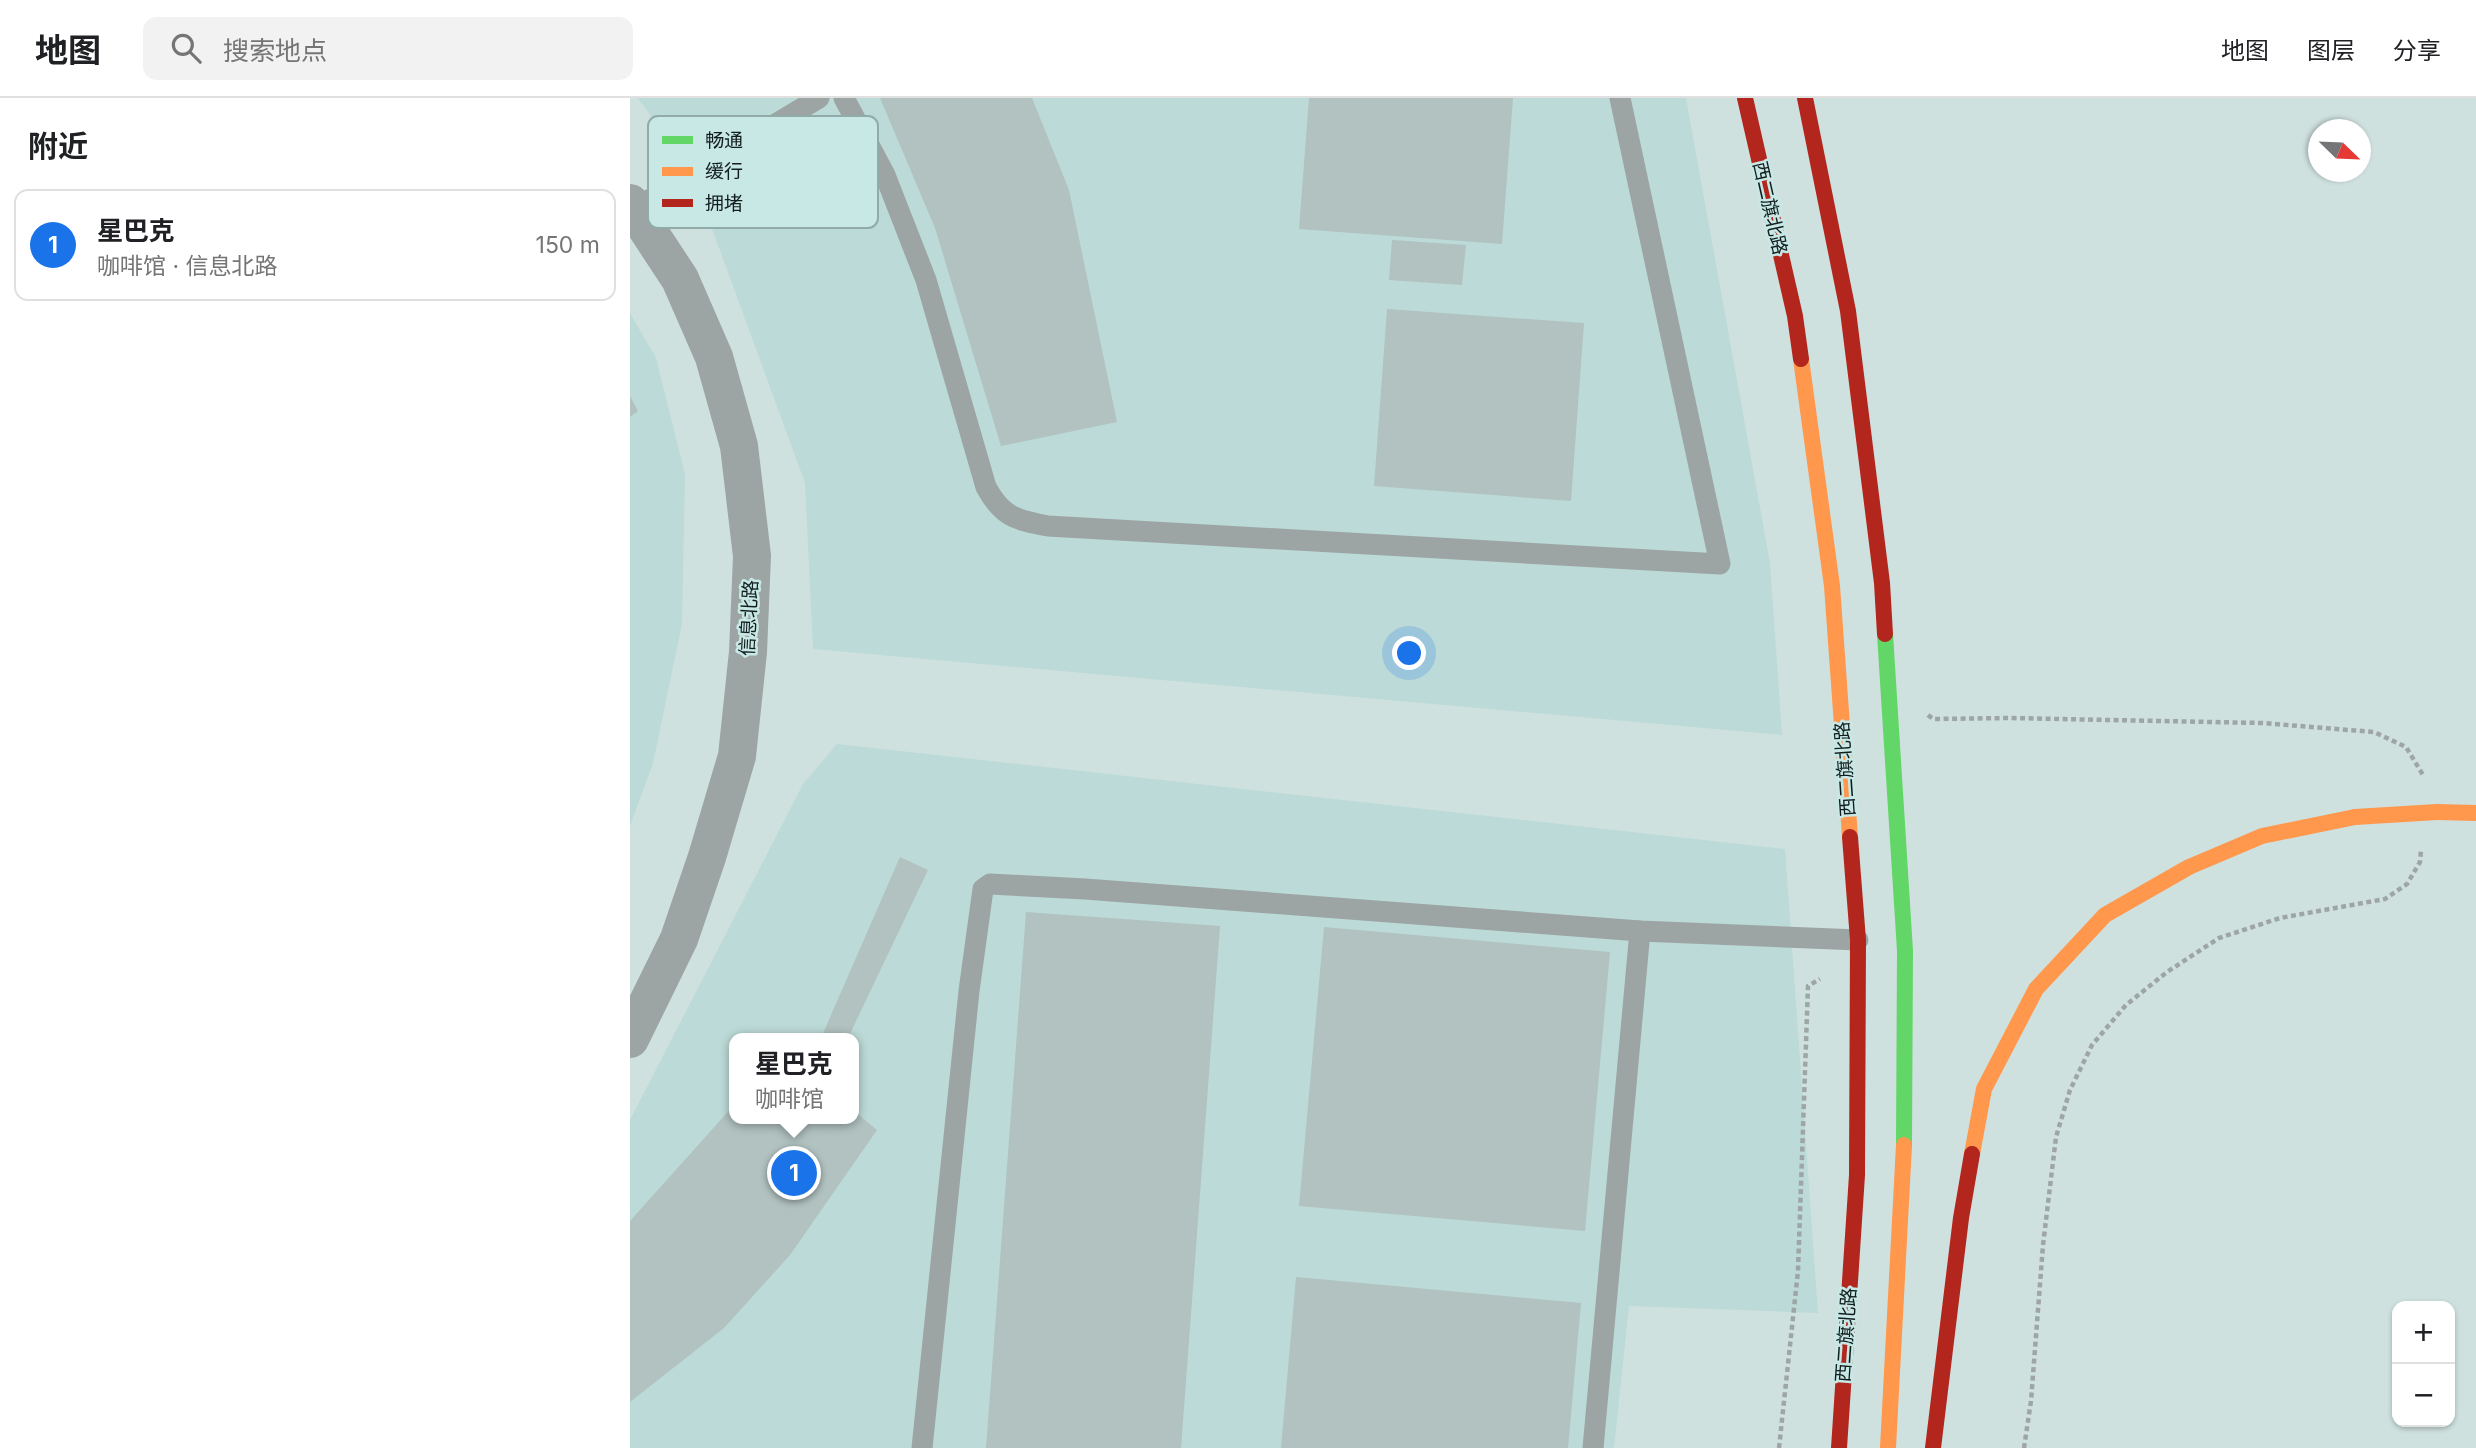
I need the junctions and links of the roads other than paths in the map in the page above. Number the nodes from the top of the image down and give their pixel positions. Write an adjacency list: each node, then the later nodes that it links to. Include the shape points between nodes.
1 (819, 98): 6 (lane)
2 (844, 98): 7 (lane)
3 (1620, 98): 8 (lane, via 1720,564 1017,521 996,506 986,487 926,280)
4 (1745, 98): 13 (main road, 西二旗北路, via 1795,316 1832,586)
5 (1805, 98): 18 (main road, via 1848,311 1882,583 1905,951 1903,1168)
6 (788, 116)
7 (854, 116)
8 (878, 162)
9 (648, 197): 10 (lane)
10 (632, 206): 14 (street, 信息北路, via 680,279 714,356 739,446 752,556 737,757 679,939)
11 (2476, 813): 19 (main road, bridge, via 2355,817 2262,836 2189,867 2105,915 2036,989 1984,1089 1961,1219)
12 (1640, 931): 13 (lane); 15 (lane, via 1086,889 990,884 983,889); 16 (lane)
13 (1858, 947): 17 (main road, 西二旗北路, via 1857,1175)
14 (630, 1039)
15 (922, 1448)
16 (1593, 1448)
17 (1839, 1448)
18 (1888, 1448)
19 (1933, 1448)

